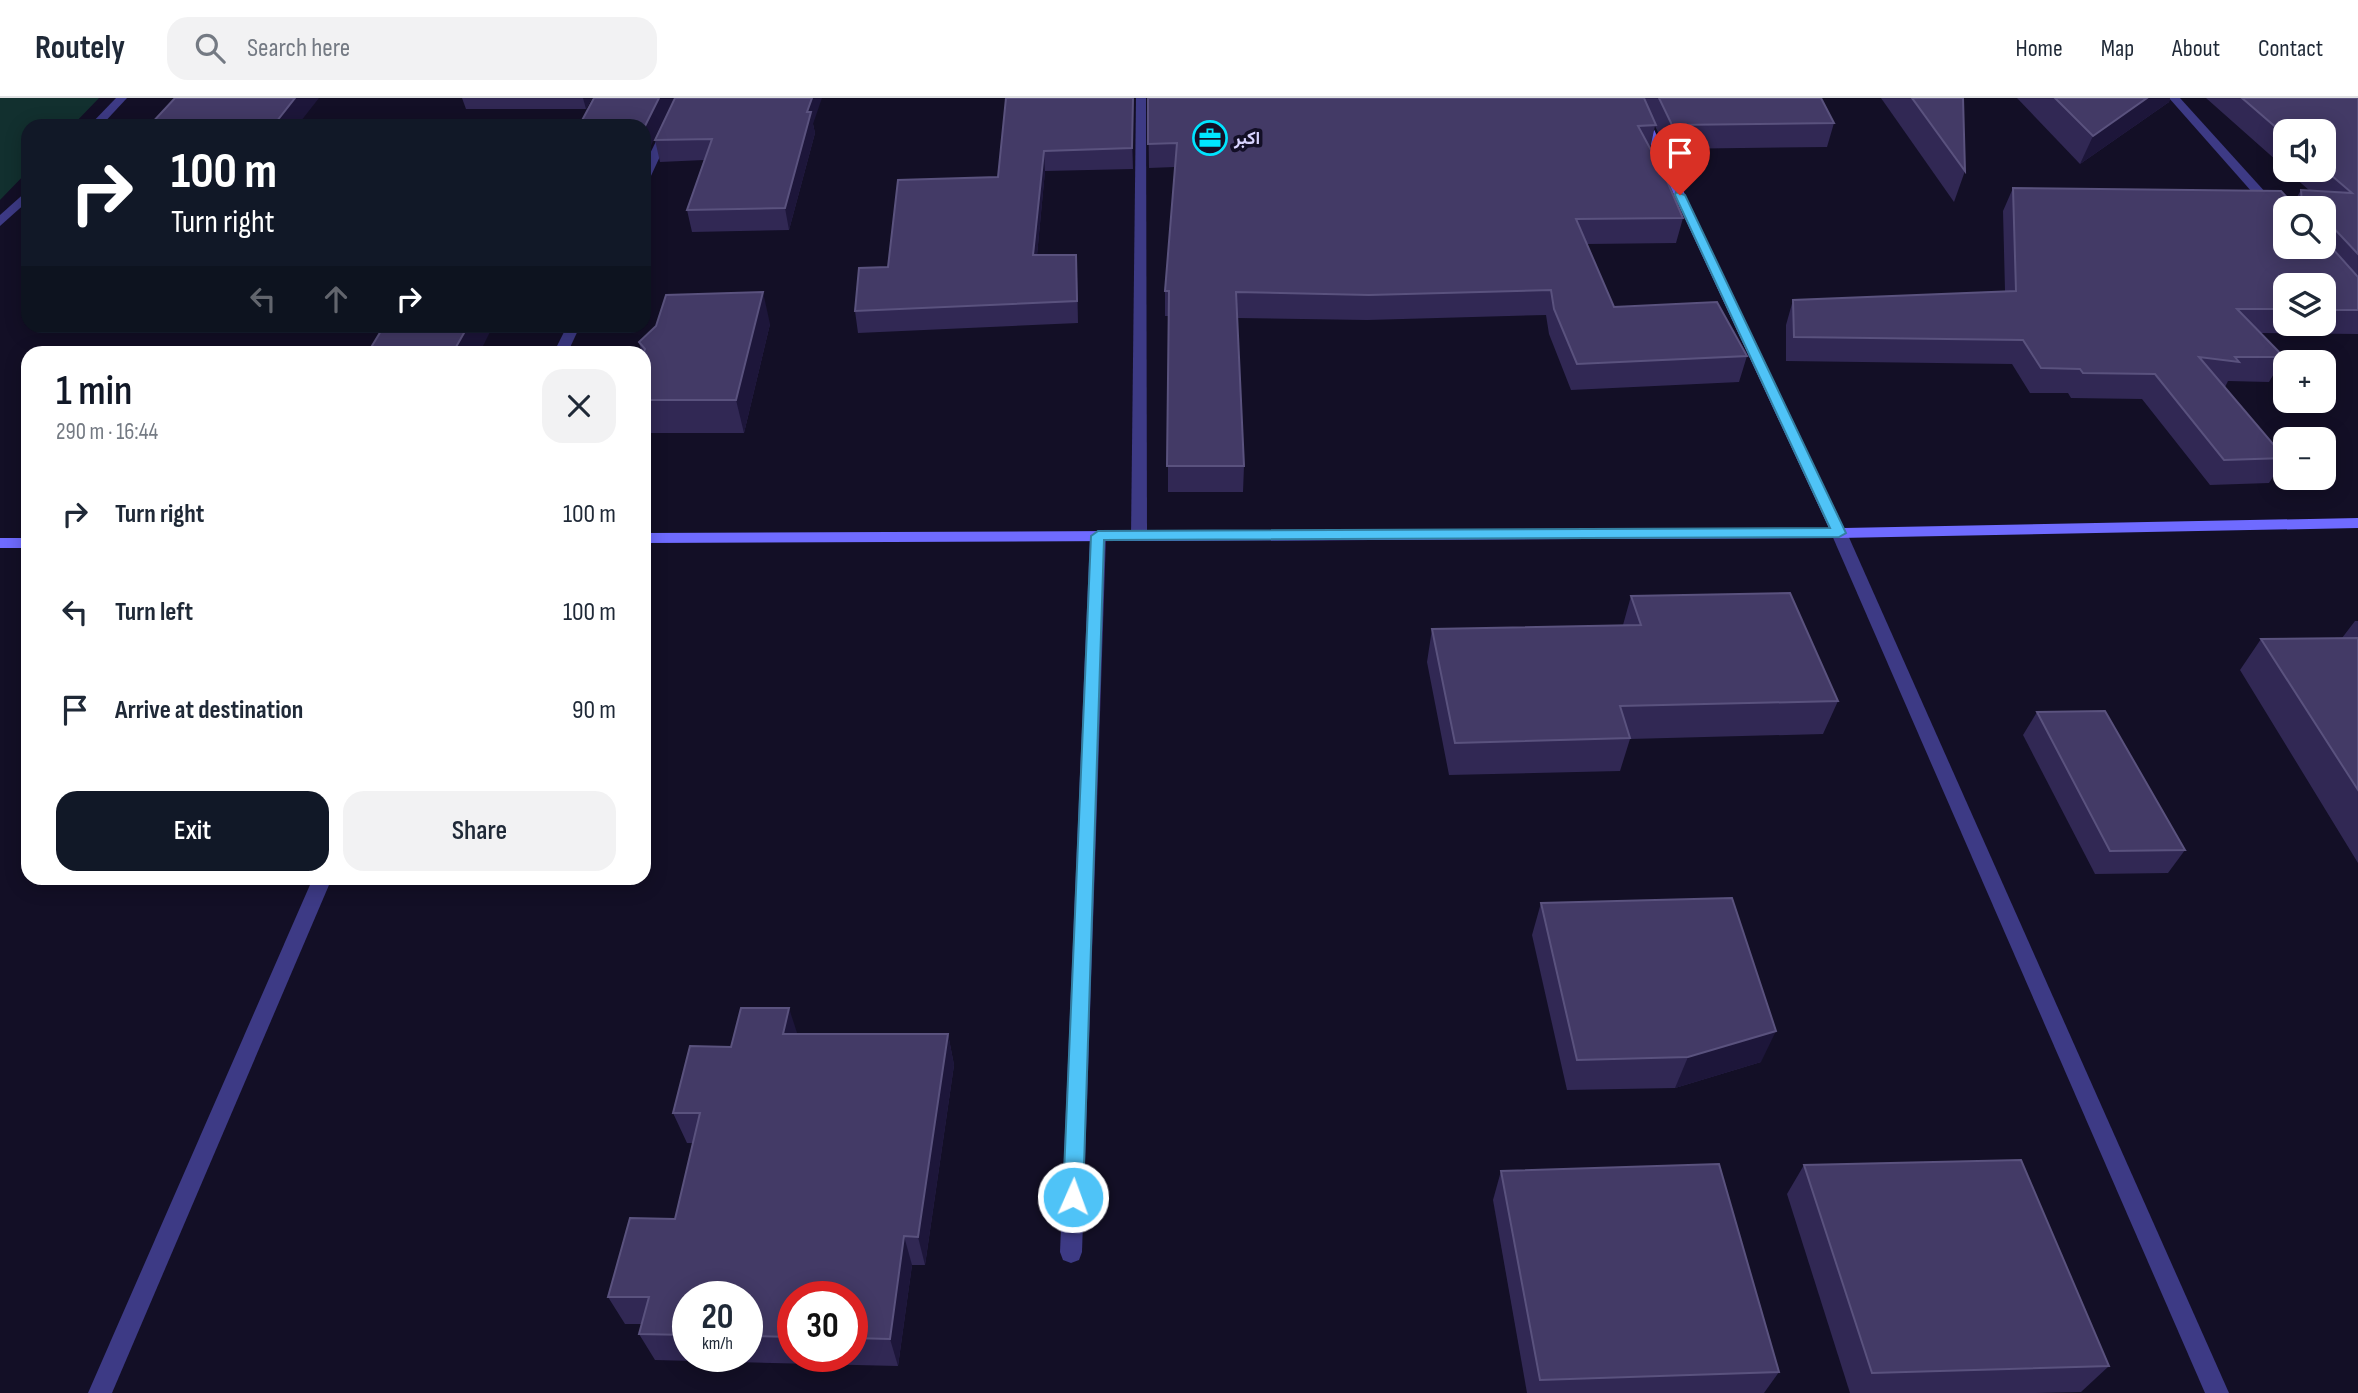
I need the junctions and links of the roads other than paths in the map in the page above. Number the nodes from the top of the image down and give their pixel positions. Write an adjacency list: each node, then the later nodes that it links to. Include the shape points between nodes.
1 (122, 98): 6 (street)
2 (682, 98): 7 (street)
3 (1141, 98): 14 (street)
4 (1634, 98): 12 (street)
5 (2174, 98): 9 (street)
6 (102, 119)
7 (651, 163)
8 (21, 201): 10 (street)
9 (2273, 208)
10 (0, 222)
11 (2358, 523): 12 (street)
12 (1839, 533): 14 (street); 21 (street)
13 (1098, 536): 14 (street); 15 (street); 19 (street)
14 (1139, 536)
15 (651, 538)
16 (0, 543): 17 (street)
17 (21, 543)
18 (320, 885): 20 (street)
19 (1071, 1252)
20 (100, 1393)
21 (2217, 1393)

